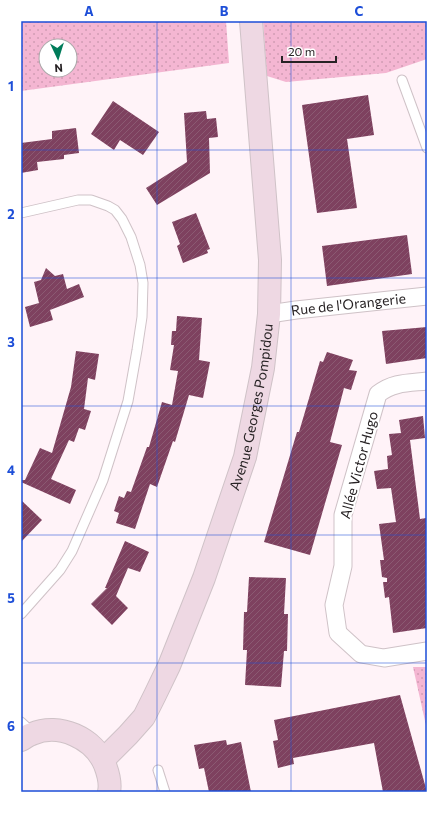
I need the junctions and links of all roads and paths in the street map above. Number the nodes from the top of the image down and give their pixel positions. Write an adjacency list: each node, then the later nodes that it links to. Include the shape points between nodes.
1 (251, 21): 6 (main road, Avenue Georges Pompidou, via 270,260)
2 (402, 80): 3 (lane)
3 (427, 148)
4 (21, 213): 8 (lane, via 78,200 91,200 115,210 131,238 143,283 142,317 128,401 104,480 72,551 60,570)
5 (427, 296): 6 (street, Rue de l'Orangerie)
6 (270, 314): 11 (main road, Avenue Georges Pompidou, via 263,368 245,457 204,578 169,666 144,717)
7 (427, 381): 9 (street, Allée Victor Hugo, via 394,385 378,394 343,515 344,566 334,605 338,633 361,654 384,658)
8 (21, 614)
9 (427, 650)
10 (25, 732): 11 (main road, via 48,730 80,737 93,747)
11 (103, 760): 13 (main road, via 108,774)
12 (158, 770): 14 (lane)
13 (109, 792)
14 (165, 792)

